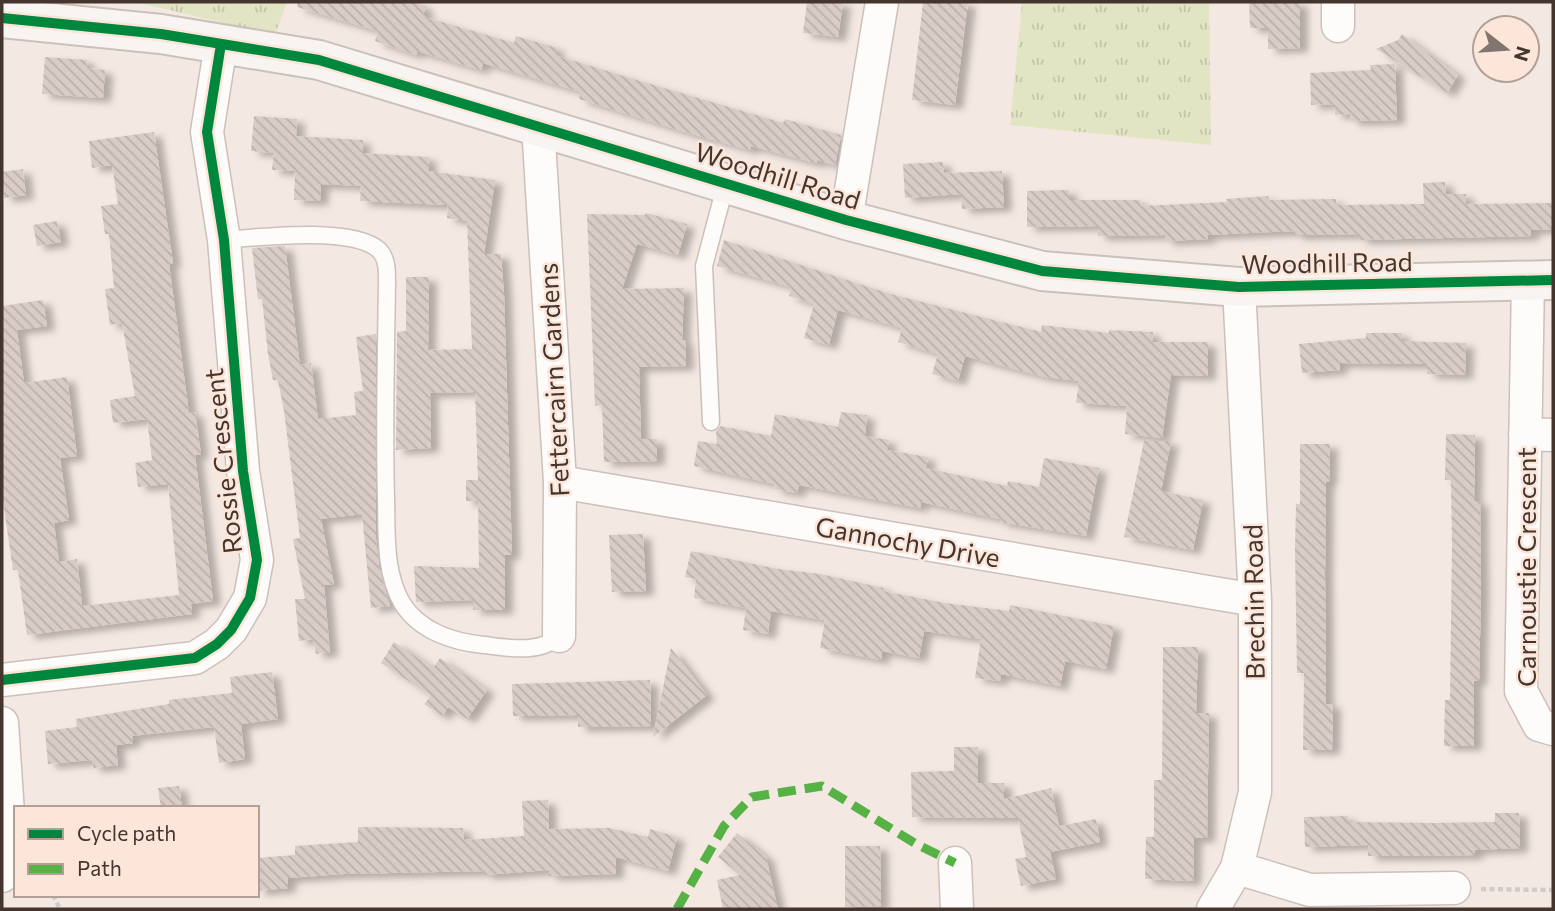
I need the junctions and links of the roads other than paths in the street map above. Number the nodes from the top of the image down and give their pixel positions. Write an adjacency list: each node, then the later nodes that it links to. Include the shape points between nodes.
1 (882, 2): 6 (street)
2 (2, 18): 3 (street, Woodhill Road, via 86,24)
3 (220, 44): 4 (street, Woodhill Road, via 319,60); 7 (street, Rossie Crescent, via 206,132)
4 (538, 125): 5 (street, Woodhill Road); 12 (street, Fettercairn Gardens)
5 (726, 183): 6 (street, Woodhill Road); 10 (lane, via 704,266)
6 (846, 220): 9 (street, Woodhill Road, via 1042,271)
7 (224, 240): 14 (lane, via 351,238 380,251 387,281 387,547 402,603 435,633 470,644 542,647); 15 (street, Rossie Crescent, via 243,471 257,561 250,598 231,630 195,658)
8 (1541, 280): 9 (street, Woodhill Road); 11 (street, Carnoustie Crescent)
9 (1239, 287): 13 (street, Brechin Road)
10 (711, 422)
11 (1539, 434): 17 (street, Carnoustie Crescent, via 1521,691 1539,725)
12 (560, 482): 13 (street, Gannochy Drive); 14 (street, Fettercairn Gardens)
13 (1255, 600): 19 (street, Brechin Road, via 1255,792)
14 (559, 636)
15 (2, 680)
16 (2, 723): 20 (street, via 8,813)
17 (1553, 729)
18 (955, 863): 22 (street)
19 (1237, 868): 21 (street, via 1310,890); 23 (street, Brechin Road)
20 (2, 876)
21 (1454, 888)
22 (957, 909)
23 (1213, 909)

